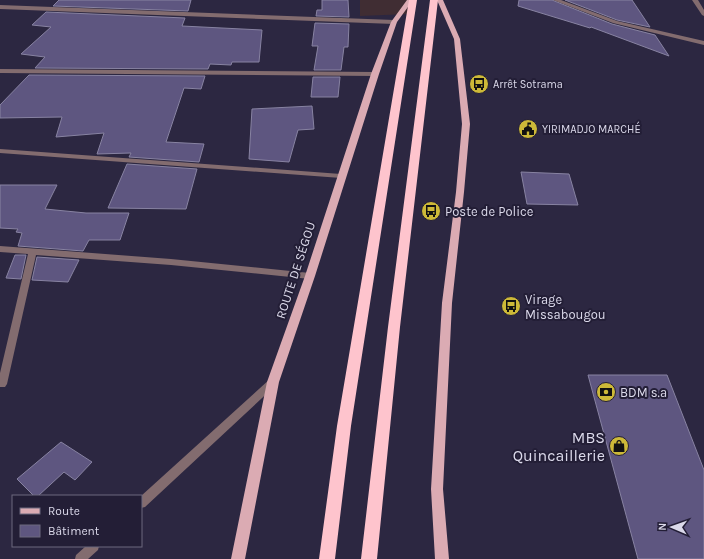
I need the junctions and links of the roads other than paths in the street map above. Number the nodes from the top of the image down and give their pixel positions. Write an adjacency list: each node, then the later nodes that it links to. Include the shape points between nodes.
1 (8, 0): 7 (street)
2 (412, 0): 9 (main road, ROUTE DE SÉGOU); 24 (highway, ROUTE DE SÉGOU, via 412,14 344,426)
3 (434, 0): 25 (highway, via 393,335)
4 (440, 0): 26 (main road, via 457,39 466,124 446,318 437,489)
5 (556, 0): 10 (street, via 616,22)
6 (695, 0): 8 (street)
7 (0, 7): 9 (street)
8 (704, 14)
9 (394, 22): 12 (main road, ROUTE DE SÉGOU)
10 (704, 43)
11 (0, 71): 12 (street)
12 (375, 74): 14 (main road, ROUTE DE SÉGOU)
13 (0, 151): 14 (street)
14 (341, 176): 17 (main road, ROUTE DE SÉGOU)
15 (0, 249): 16 (street)
16 (33, 251): 17 (street); 19 (street)
17 (310, 276): 18 (main road, ROUTE DE SÉGOU)
18 (273, 382): 20 (street); 23 (main road, ROUTE DE SÉGOU)
19 (2, 384)
20 (142, 502)
21 (93, 547): 22 (street)
22 (80, 559)
23 (238, 559)
24 (328, 559)
25 (369, 559)
26 (442, 559)

